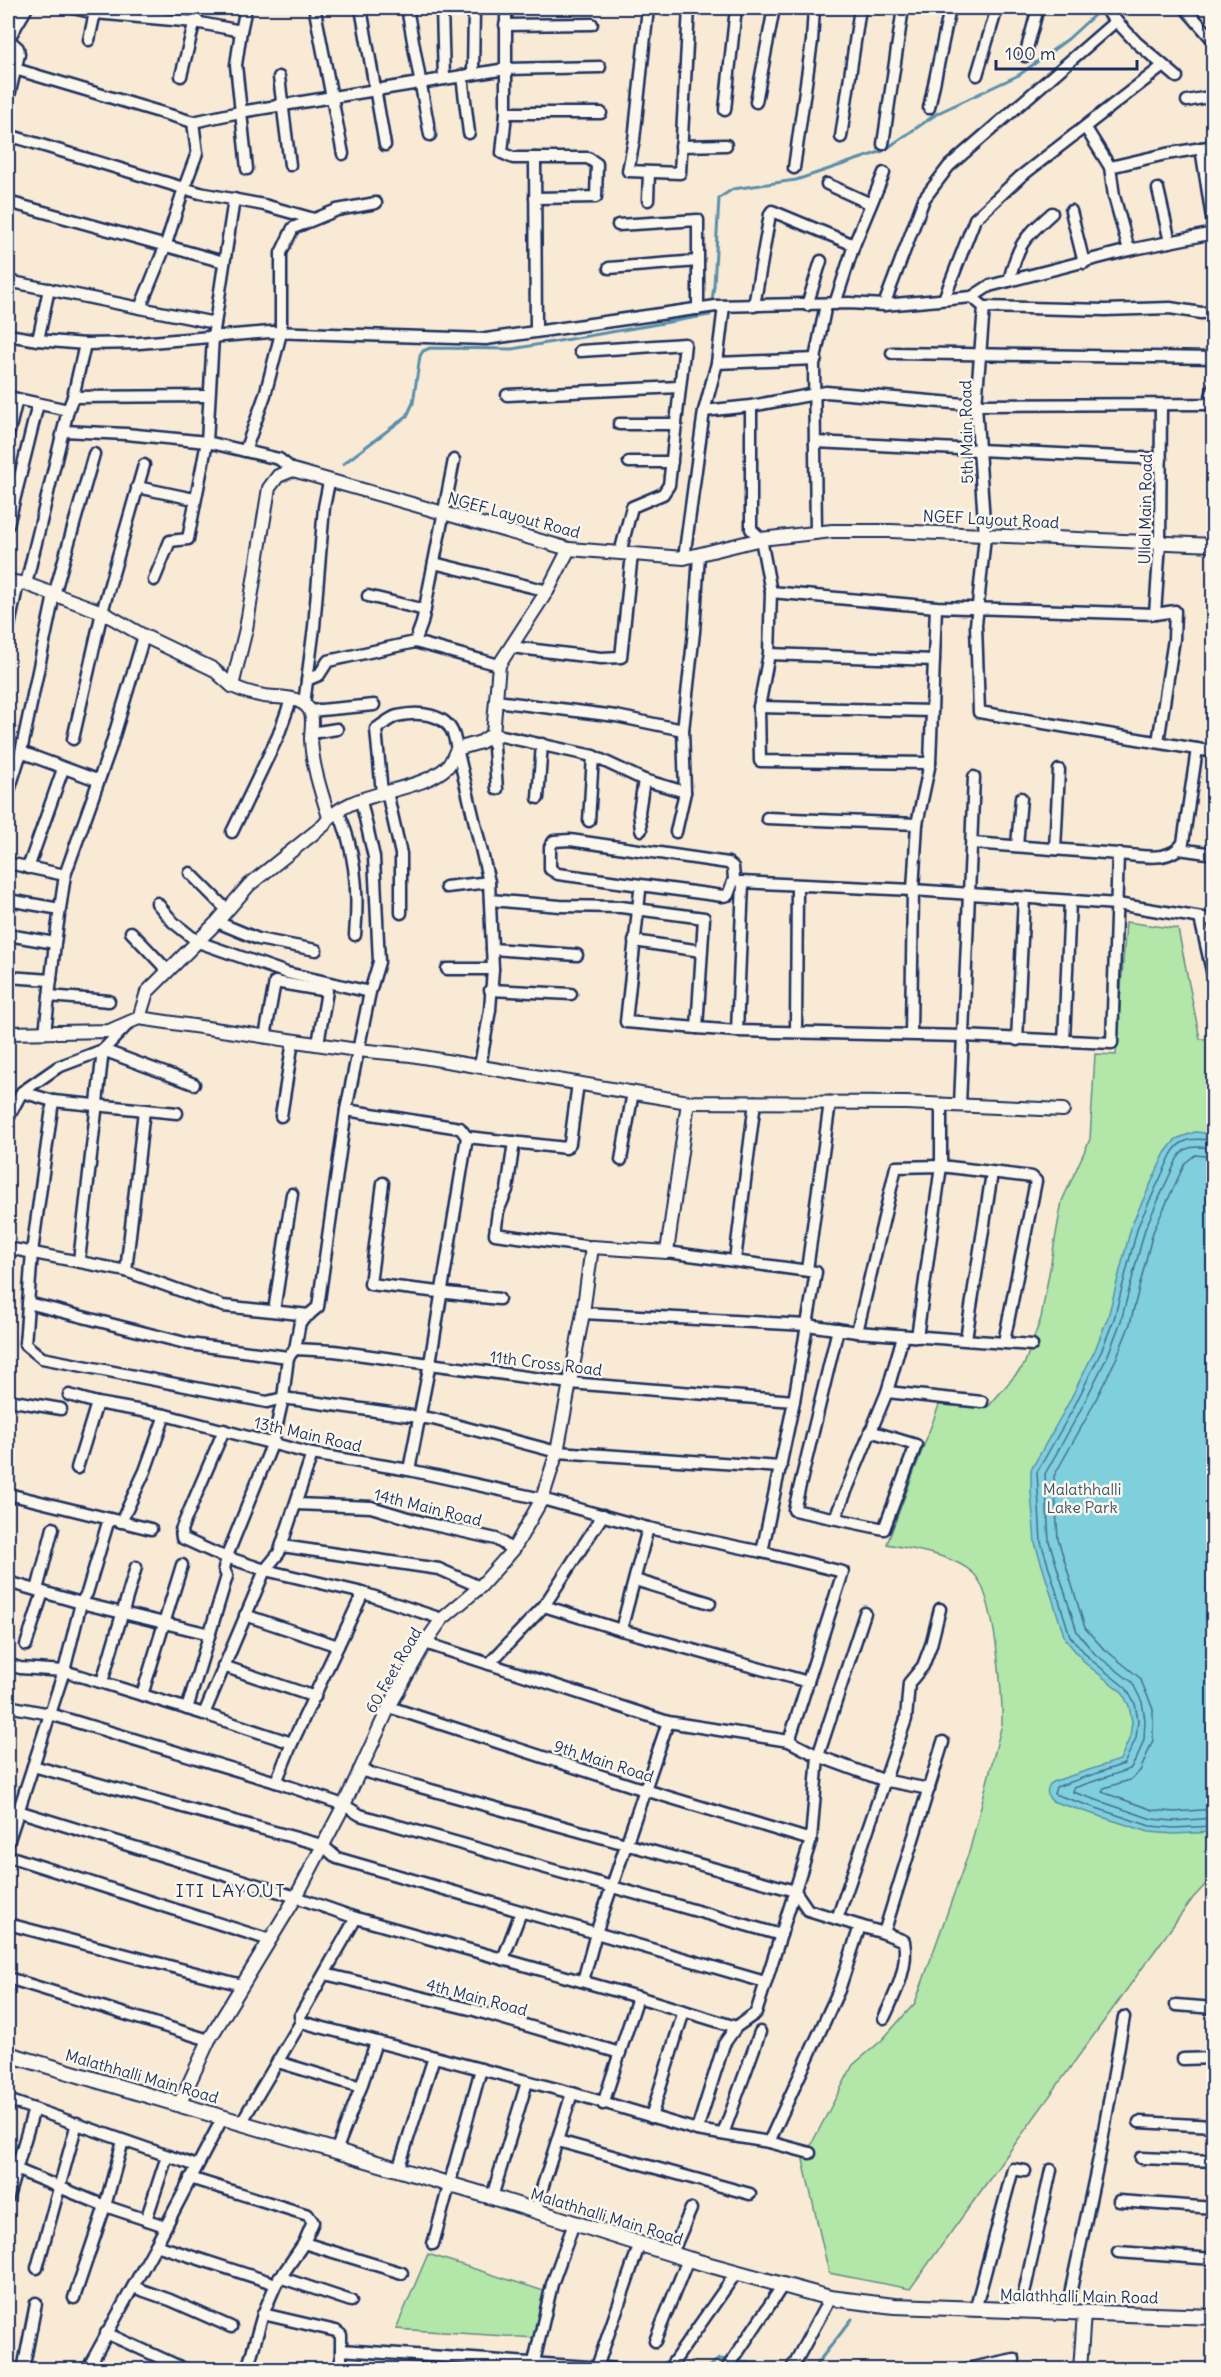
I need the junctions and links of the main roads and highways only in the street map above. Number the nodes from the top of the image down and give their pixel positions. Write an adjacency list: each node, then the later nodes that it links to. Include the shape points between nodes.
1 (10, 8): 3 (main road)
2 (24, 8): 4 (main road)
3 (8, 12)
4 (8, 35)
5 (8, 2054): 6 (main road, Malathhalli Main Road, via 688,2259 830,2298 894,2307)
6 (1214, 2317)

